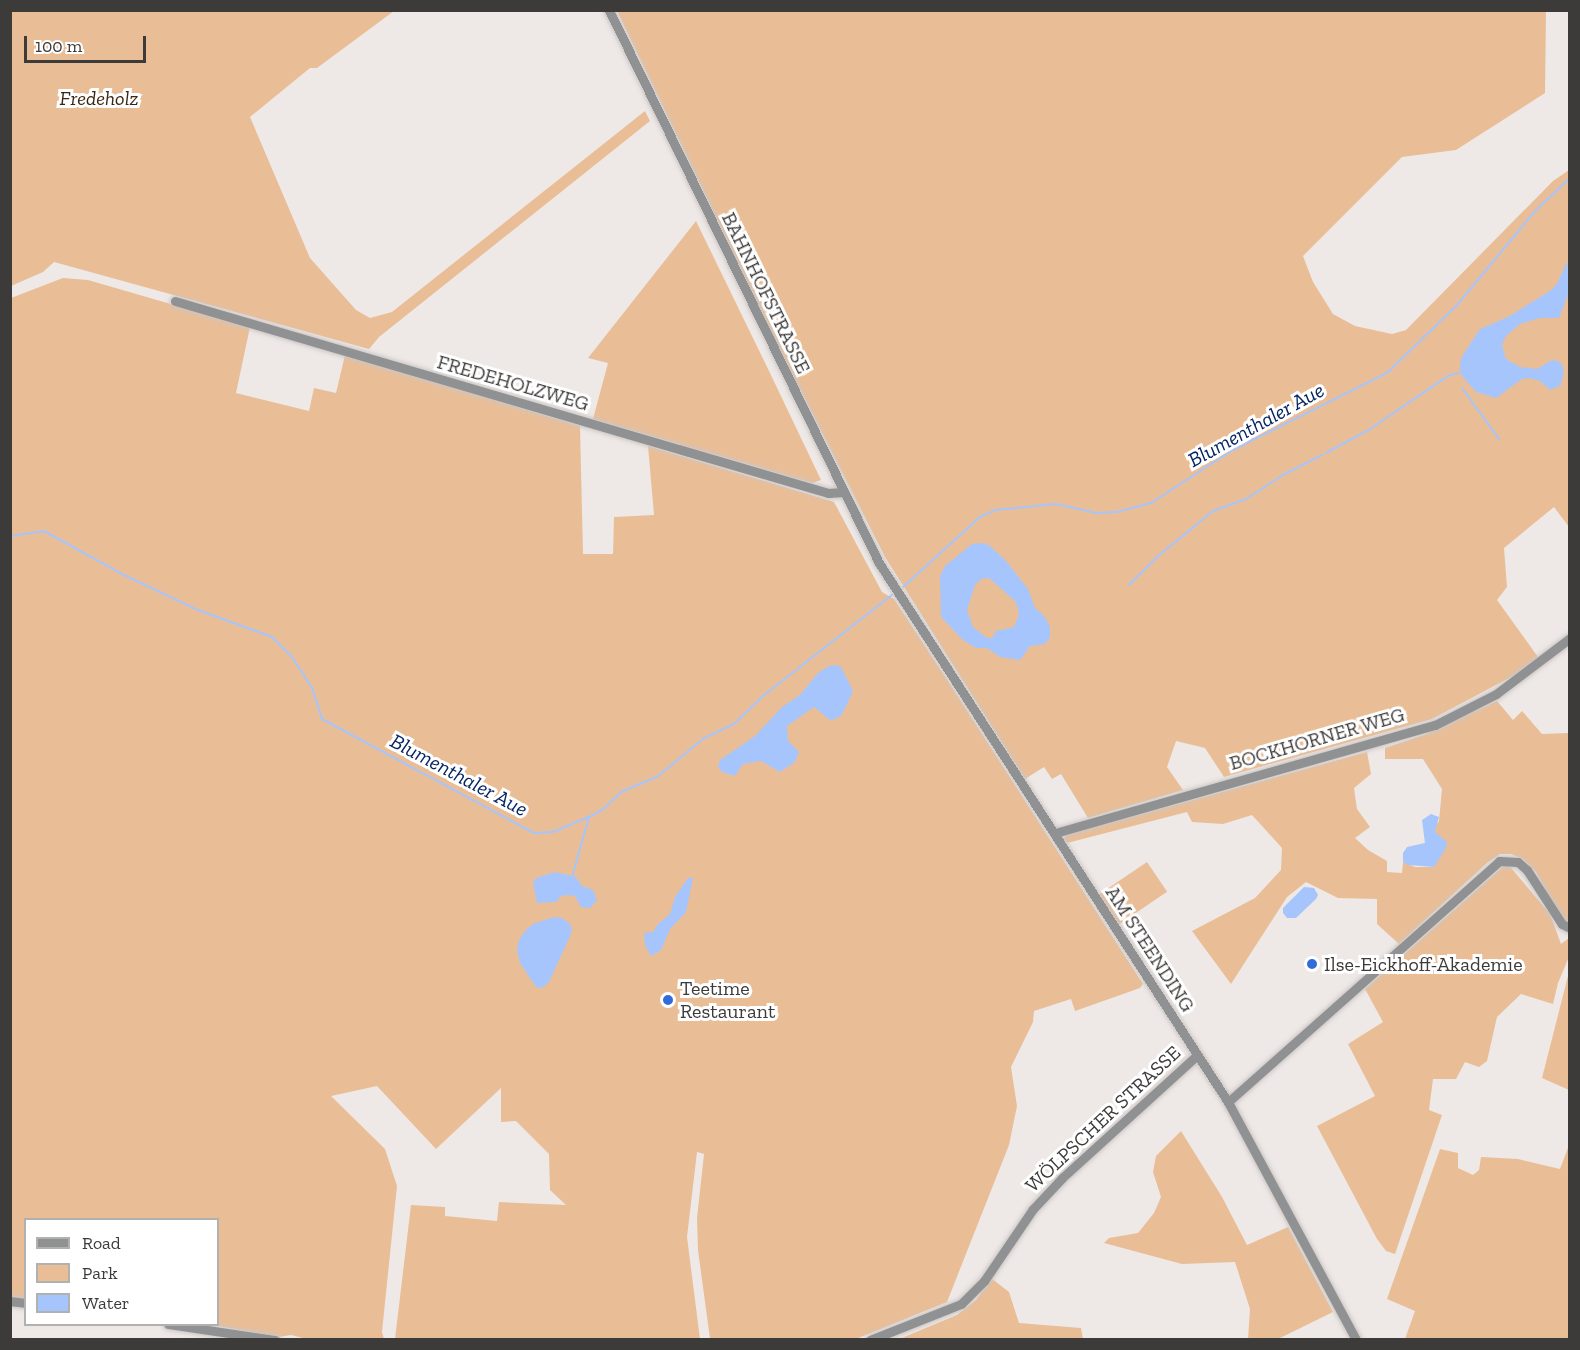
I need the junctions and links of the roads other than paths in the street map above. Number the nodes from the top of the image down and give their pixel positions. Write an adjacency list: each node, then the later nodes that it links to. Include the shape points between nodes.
1 (609, 10): 3 (street, BAHNHOFSTRASSE)
2 (175, 301): 3 (street, FREDEHOLZWEG, via 818,490)
3 (843, 492): 4 (street, BAHNHOFSTRASSE)
4 (895, 590): 6 (street, AM STEENDING)
5 (1569, 638): 6 (street, BOCKHORNER WEG, via 1496,694 1435,724)
6 (1055, 833): 8 (street, AM STEENDING)
7 (1569, 928): 9 (street, via 1562,924 1527,870 1509,859 1499,861)
8 (1197, 1055): 9 (street, AM STEENDING); 12 (street, WÖLPSCHER STRASSE, via 1062,1178 1033,1209 984,1281 961,1304)
9 (1228, 1102): 13 (street, AM STEENDING)
10 (181, 1326): 11 (street)
11 (275, 1340)
12 (870, 1340)
13 (1356, 1340)

